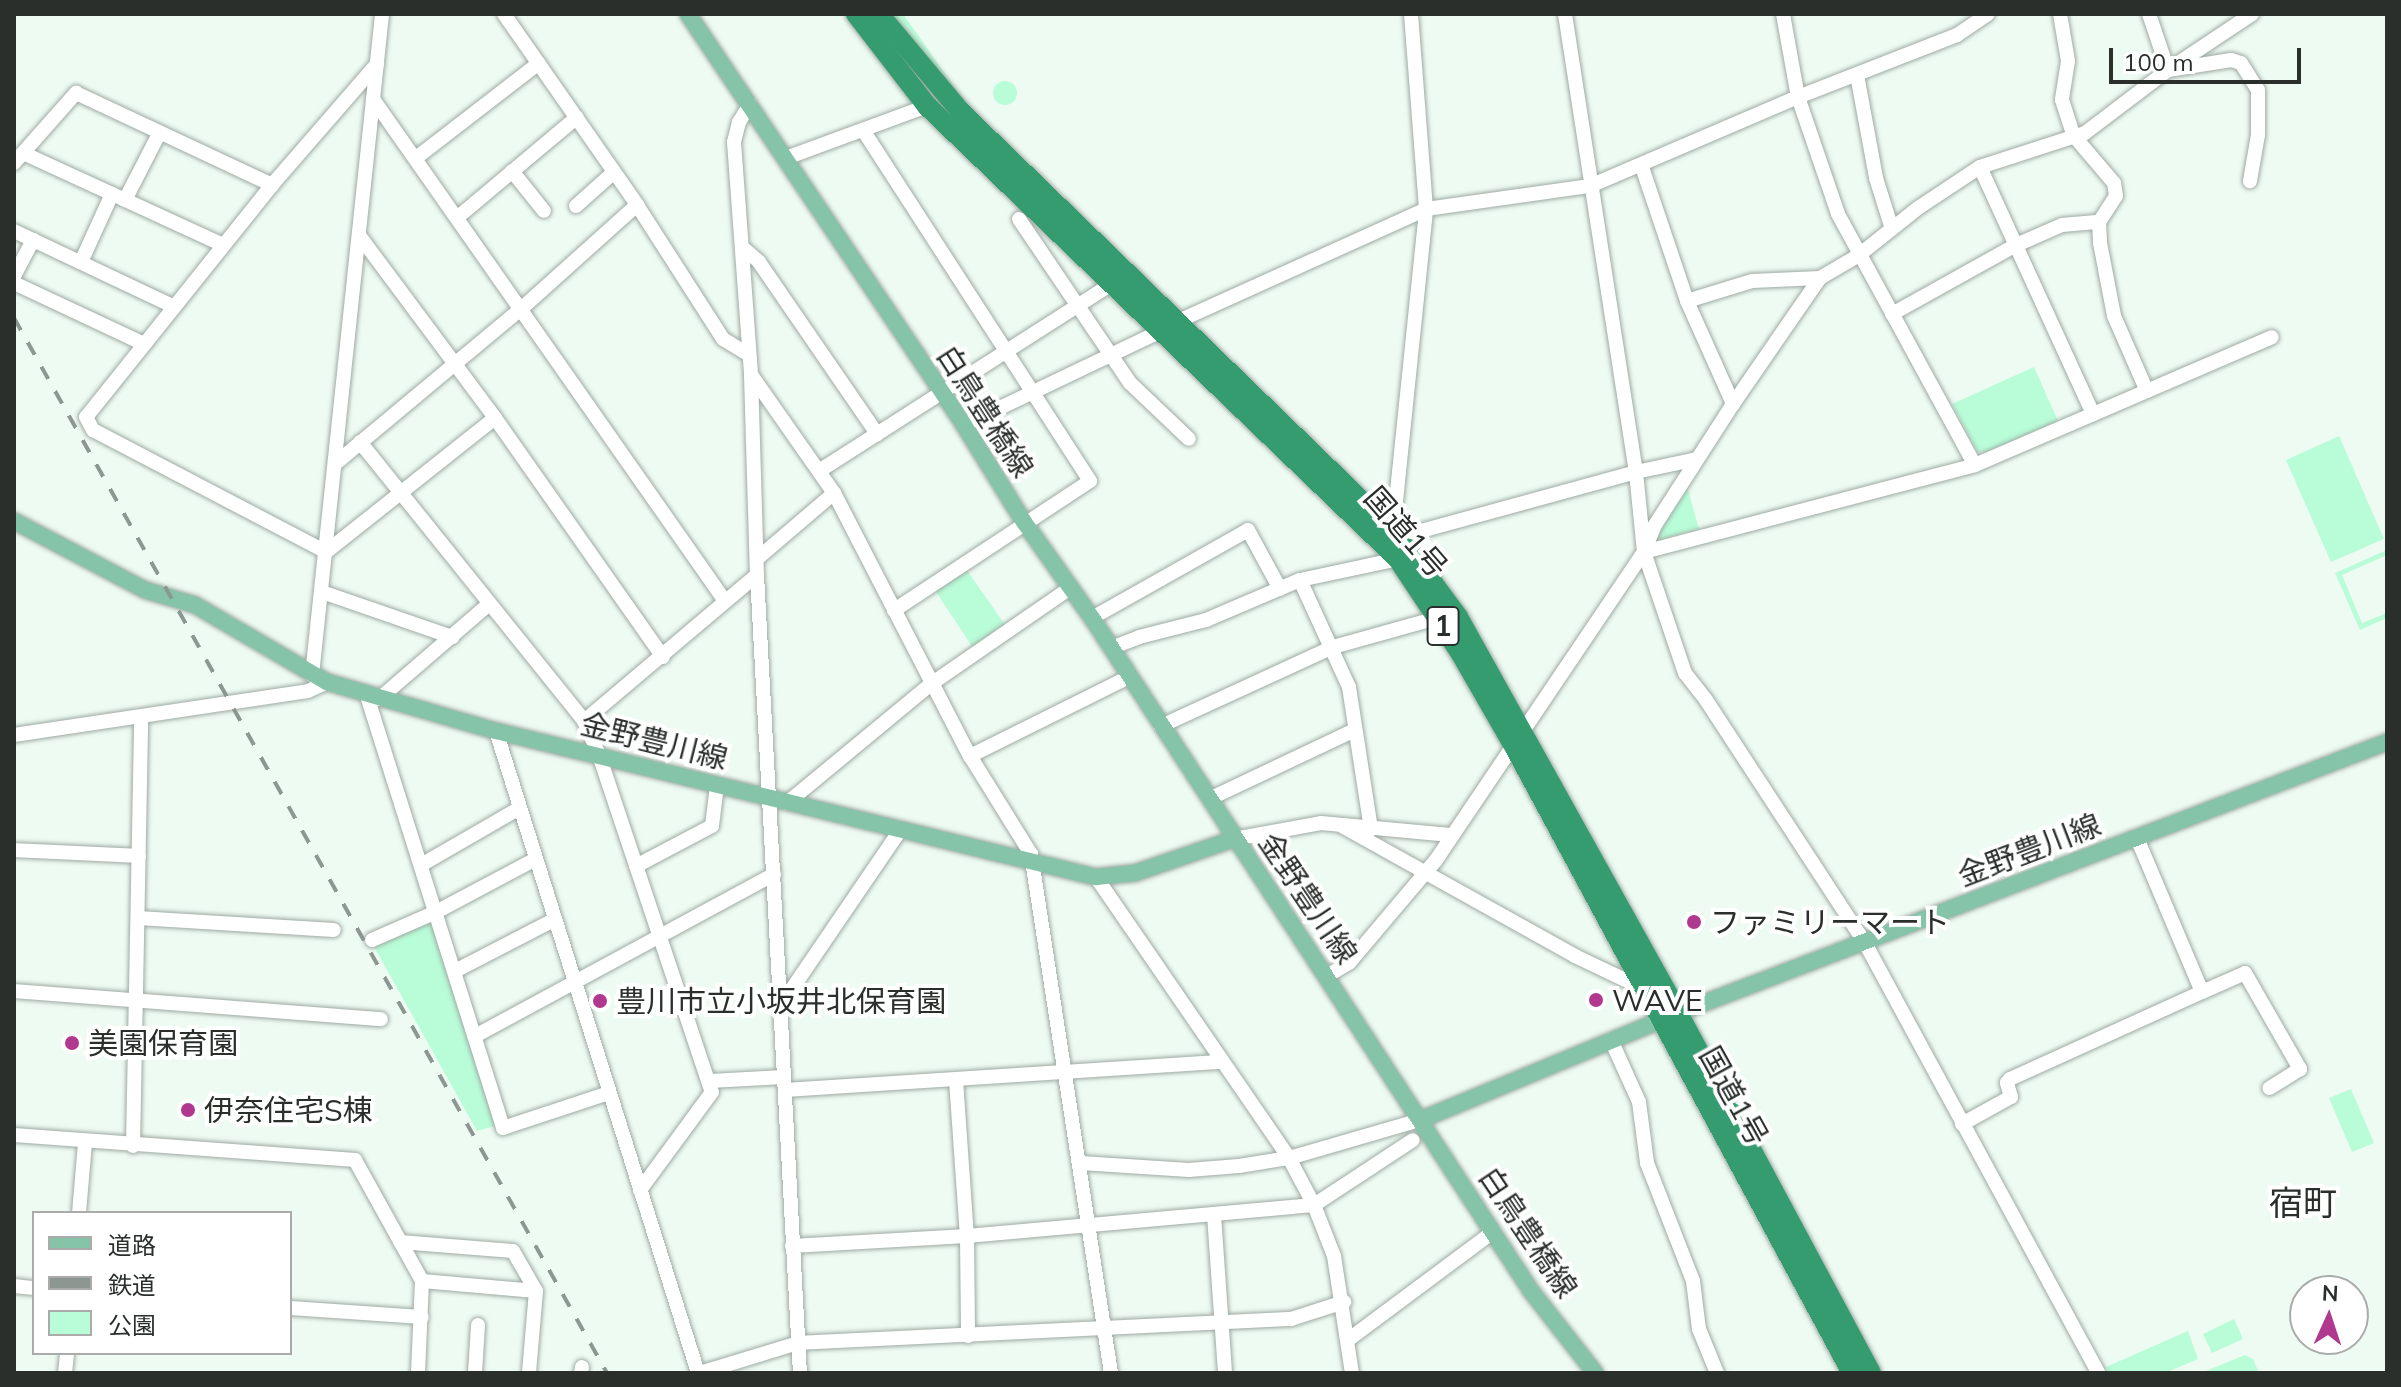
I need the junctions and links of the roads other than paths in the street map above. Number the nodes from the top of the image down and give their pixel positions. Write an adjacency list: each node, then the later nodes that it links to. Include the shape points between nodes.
1 (382, 14): 14 (street)
2 (504, 14): 13 (street)
3 (688, 14): 19 (main road, 白鳥豊橋線)
4 (856, 14): 20 (highway, 国道1号 / 1)
5 (879, 14): 61 (highway, 国道1号 / 1, via 961,112)
6 (1411, 14): 38 (street)
7 (1565, 14): 34 (street)
8 (1783, 14): 17 (street)
9 (1988, 14): 16 (street, via 1957,35)
10 (2060, 14): 24 (street, via 2068,61 2062,100)
11 (2149, 14): 15 (street)
12 (2252, 14): 15 (street)
13 (539, 63): 21 (street); 26 (street)
14 (377, 64): 18 (street); 33 (street)
15 (2168, 70): 24 (street); 32 (street, via 2241,63 2258,90)
16 (1857, 75): 17 (street); 43 (street, via 1876,178)
17 (1798, 97): 28 (street); 50 (street, via 1838,214)
18 (373, 99): 26 (street); 45 (street)
19 (750, 104): 27 (main road, 白鳥豊橋線); 49 (street, via 734,142)
20 (927, 106): 22 (street); 55 (highway, 国道1号 / 1)
21 (577, 117): 30 (street); 31 (street)
22 (863, 130): 27 (street); 64 (street)
23 (160, 132): 25 (street, via 76,93); 33 (street); 35 (street)
24 (2074, 136): 29 (street); 42 (street, via 2114,183 2116,196)
25 (19, 158): 35 (street)
26 (416, 158): 40 (street)
27 (786, 158): 71 (main road, 白鳥豊橋線)
28 (1642, 167): 34 (street); 56 (street)
29 (1980, 167): 43 (street); 48 (street)
30 (512, 171): 39 (street); 40 (street)
31 (614, 172): 36 (street); 37 (street)
32 (2250, 181)
33 (272, 185): 47 (street)
34 (1590, 186): 38 (street); 83 (street)
35 (118, 197): 47 (street); 51 (street)
36 (637, 205): 59 (street); 65 (street, via 723,339)
37 (576, 206)
38 (1426, 209): 61 (street); 88 (street)
39 (544, 211)
40 (458, 217): 59 (street)
41 (1019, 219): 58 (street)
42 (2099, 222): 48 (street, via 2062,225); 70 (street, via 2114,316)
43 (1892, 229): 50 (street)
44 (14, 231): 46 (street)
45 (361, 238): 67 (street); 80 (street)
46 (33, 240): 51 (street); 52 (street)
47 (223, 245): 57 (street)
48 (2014, 246): 60 (street); 73 (street)
49 (742, 247): 65 (street); 76 (street, via 759,262)
50 (1859, 255): 53 (street); 60 (street)
51 (81, 262): 57 (street)
52 (14, 276)
53 (1820, 278): 56 (street, via 1752,281); 72 (street)
54 (14, 283): 63 (street)
55 (1111, 284): 58 (street); 61 (highway, 国道1号 / 1)
56 (1687, 301): 72 (street)
57 (173, 306): 63 (street)
58 (1075, 306): 64 (street); 66 (street)
59 (521, 309): 67 (street); 98 (street)
60 (1892, 314): 81 (street)
61 (1168, 327): 66 (street); 88 (highway, 国道1号 / 1); 92 (highway, 国道1号 / 1)
62 (2272, 337): 70 (street)
63 (144, 344): 89 (street, via 86,417 93,430)
64 (1007, 350): 69 (street); 71 (street)
65 (748, 354): 68 (street)
66 (1109, 355): 69 (street); 77 (street, via 1130,383)
67 (454, 362): 74 (street); 78 (street)
68 (751, 375): 82 (street); 91 (street)
69 (1034, 390): 75 (street); 87 (street, via 1090,481)
70 (2147, 391): 73 (street)
71 (940, 393): 75 (main road, 白鳥豊橋線); 76 (street)
72 (1733, 404): 79 (street)
73 (2093, 414): 81 (street)
74 (495, 418): 84 (street); 106 (street)
75 (964, 425): 87 (main road, 白鳥豊橋線)
76 (877, 434): 82 (street)
77 (1189, 439)
78 (360, 442): 80 (street); 84 (street)
79 (1697, 459): 83 (street); 90 (street)
80 (336, 463): 89 (street)
81 (1975, 465): 90 (street)
82 (819, 471): 85 (street)
83 (1636, 472): 88 (street); 90 (street)
84 (401, 492): 89 (street); 99 (street)
85 (834, 493): 91 (street); 100 (street)
86 (14, 521): 108 (main road, 金野豊川線, via 145,590 195,605)
87 (1024, 522): 95 (main road, 白鳥豊橋線); 100 (street)
88 (1396, 533): 117 (highway, 国道1号 / 1, via 1458,617)
89 (326, 552): 97 (street)
90 (1644, 552): 117 (street); 146 (street, via 1685,673)
91 (758, 558): 93 (street)
92 (1398, 559): 94 (street); 102 (highway, 国道1号 / 1)
93 (757, 575): 98 (street); 123 (street)
94 (1300, 580): 96 (street); 104 (street)
95 (1070, 588): 101 (main road, 白鳥豊橋線); 109 (street)
96 (1280, 589): 101 (street, via 1248,530); 105 (street, via 1206,620)
97 (322, 592): 103 (street); 108 (street)
98 (725, 601): 106 (street)
99 (488, 605): 103 (street); 112 (street)
100 (894, 610): 109 (street)
101 (1092, 618): 105 (main road, 白鳥豊橋線)
102 (1437, 618): 104 (street); 117 (highway, 国道1号 / 1)
103 (452, 637): 110 (street)
104 (1333, 647): 113 (street); 114 (street, via 1349,687)
105 (1111, 648): 107 (main road, 白鳥豊橋線)
106 (663, 657): 112 (street)
107 (1129, 677): 113 (main road, 白鳥豊橋線); 120 (street)
108 (319, 679): 110 (main road, 金野豊川線); 111 (street, via 308,691)
109 (931, 684): 120 (street); 123 (street)
110 (373, 698): 115 (main road, 金野豊川線); 135 (street)
111 (141, 717): 116 (street); 132 (street)
112 (584, 721): 119 (street)
113 (1161, 726): 122 (main road, 白鳥豊橋線)
114 (1355, 730): 122 (street); 126 (street)
115 (496, 731): 119 (main road, 金野豊川線); 124 (street)
116 (14, 735)
117 (1518, 740): 128 (street); 150 (highway, 国道1号 / 1); 155 (highway, 国道1号 / 1)
118 (2387, 742): 129 (main road, 金野豊川線)
119 (599, 755): 121 (main road, 金野豊川線); 136 (street)
120 (970, 756): 134 (street)
121 (717, 785): 123 (main road, 金野豊川線); 136 (street, via 712,826)
122 (1209, 799): 130 (main road, 白鳥豊橋線)
123 (779, 801): 127 (main road, 金野豊川線); 138 (street)
124 (518, 809): 133 (street); 135 (street)
125 (1340, 825): 126 (street); 130 (street, via 1301,824); 137 (street)
126 (1371, 829): 128 (street)
127 (899, 832): 134 (main road, 金野豊川線); 154 (street)
128 (1450, 835): 137 (street)
129 (2137, 838): 146 (main road, 金野豊川線); 152 (street)
130 (1234, 839): 139 (main road, 金野豊川線, via 1135,873); 148 (main road, 金野豊川線)
131 (14, 850): 132 (street)
132 (139, 856): 141 (street)
133 (534, 860): 140 (street); 142 (street)
134 (1034, 864): 139 (main road, 金野豊川線); 160 (street)
135 (421, 865): 140 (street)
136 (636, 866): 144 (street)
137 (1426, 873): 148 (street, via 1349,963); 150 (street)
138 (774, 874): 144 (street); 154 (street)
139 (1096, 877): 159 (street)
140 (436, 912): 145 (street); 147 (street)
141 (138, 918): 143 (street); 153 (street)
142 (554, 920): 147 (street); 149 (street)
143 (334, 930)
144 (660, 936): 149 (street); 162 (street)
145 (372, 940)
146 (1865, 943): 155 (main road, 金野豊川線); 167 (street)
147 (455, 971): 157 (street)
148 (1327, 976): 166 (main road, 金野豊川線)
149 (573, 983): 157 (street); 165 (street)
150 (1642, 988): 155 (highway, 国道1号 / 1)
151 (14, 991): 153 (street)
152 (2202, 992): 164 (street, via 2245,973 2300,1069); 167 (street, via 2010,1079 2011,1097)
153 (137, 1000): 156 (street); 171 (street)
154 (781, 1005): 163 (street)
155 (1668, 1017): 158 (main road, 金野豊川線); 204 (highway, 国道1号 / 1); 205 (highway, 国道1号 / 1)
156 (381, 1019)
157 (475, 1036): 165 (street, via 503,1128)
158 (1611, 1040): 166 (main road, 金野豊川線); 203 (street, via 1639,1102 1647,1163 1693,1281 1699,1329)
159 (1220, 1062): 160 (street); 172 (street)
160 (1067, 1073): 161 (street); 173 (street)
161 (956, 1080): 163 (street); 180 (street)
162 (710, 1081): 163 (street); 174 (street, via 712,1092)
163 (785, 1084): 182 (street)
164 (2270, 1088)
165 (609, 1093): 174 (street)
166 (1420, 1120): 172 (street); 179 (main road, 白鳥豊橋線)
167 (1962, 1124): 206 (street)
168 (14, 1135): 170 (street)
169 (1413, 1140): 175 (street)
170 (85, 1143): 171 (street); 176 (street)
171 (133, 1146): 181 (street, via 355,1160)
172 (1289, 1158): 173 (street, via 1189,1170); 175 (street)
173 (1081, 1163): 178 (street)
174 (640, 1190): 197 (street)
175 (1314, 1205): 177 (street); 185 (street, via 1327,1233)
176 (79, 1211)
177 (1214, 1215): 178 (street); 188 (street)
178 (1089, 1226): 180 (street); 190 (street)
179 (1493, 1232): 192 (street); 202 (main road, 白鳥豊橋線)
180 (967, 1236): 182 (street); 191 (street)
181 (400, 1242): 183 (street); 184 (street, via 513,1251)
182 (792, 1246): 193 (street)
183 (422, 1281): 184 (street); 187 (street)
184 (536, 1291): 196 (street)
185 (1344, 1302): 188 (street, via 1291,1319); 192 (street)
186 (292, 1308): 187 (street)
187 (422, 1317): 194 (street)
188 (1222, 1323): 190 (street); 200 (street)
189 (478, 1325): 195 (street)
190 (1104, 1329): 191 (street); 199 (street)
191 (968, 1336): 193 (street)
192 (1348, 1340): 201 (street)
193 (798, 1343): 197 (street); 198 (street)
194 (418, 1373)
195 (475, 1373)
196 (529, 1373)
197 (699, 1373)
198 (800, 1373)
199 (1111, 1373)
200 (1225, 1373)
201 (1352, 1373)
202 (1595, 1373)
203 (1717, 1373)
204 (1852, 1373)
205 (1871, 1373)
206 (2098, 1373)

